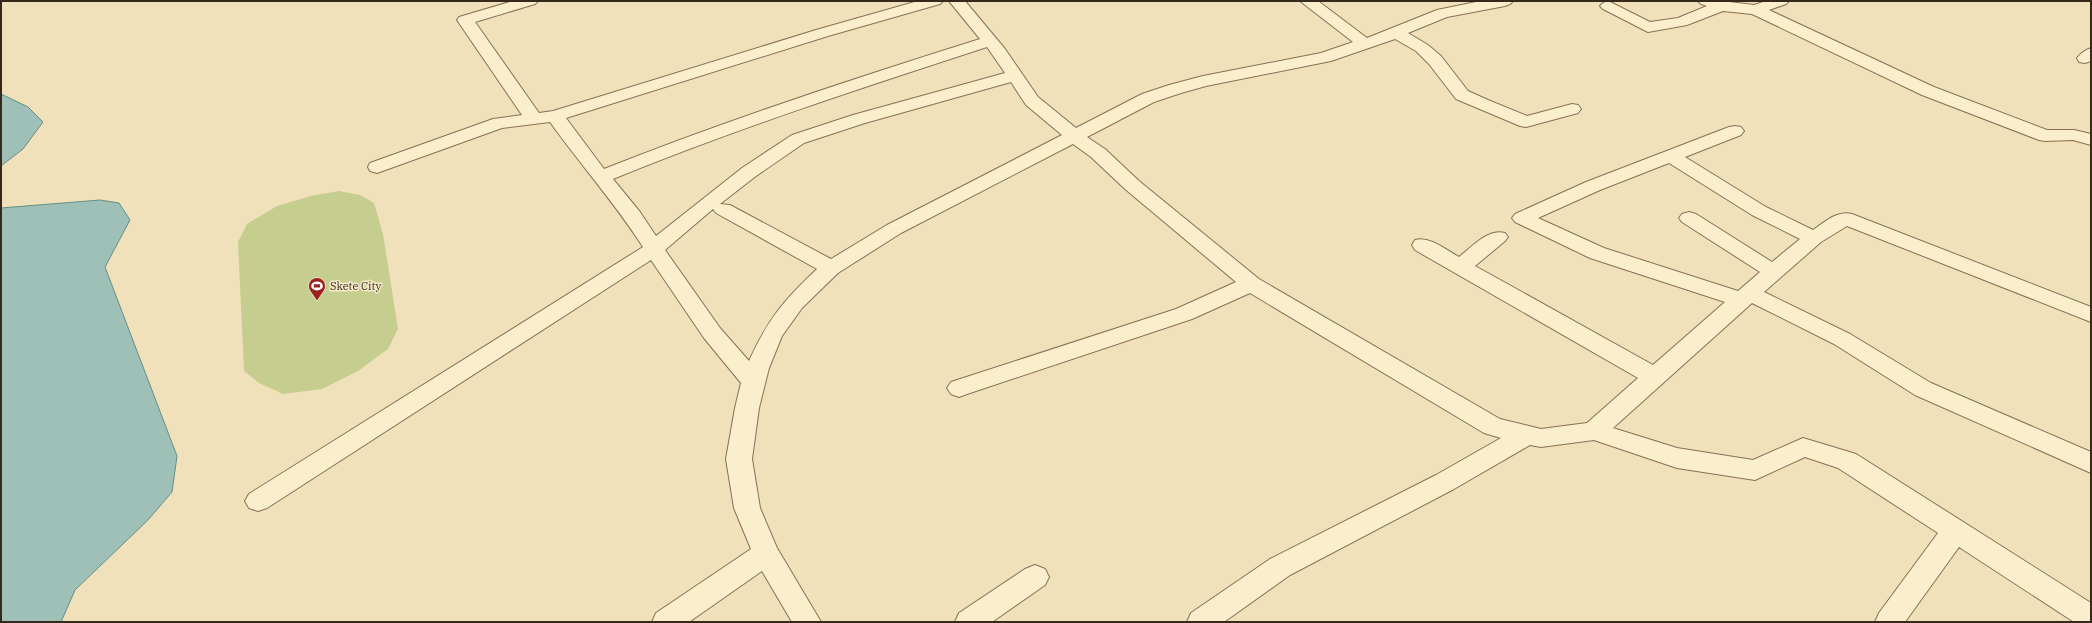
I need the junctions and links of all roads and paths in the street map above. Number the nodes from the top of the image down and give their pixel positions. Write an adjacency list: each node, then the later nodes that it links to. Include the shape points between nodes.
1 (530, 1): 17 (street, via 466,20)
2 (935, 1): 16 (street, via 822,33)
3 (957, 1): 12 (street)
4 (1308, 1): 13 (street)
5 (1505, 1): 11 (street, via 1443,12)
6 (1706, 1): 9 (street)
7 (1781, 1): 10 (street)
8 (1608, 6): 9 (street, via 1648,28 1681,22)
9 (1721, 6): 10 (street)
10 (1755, 10): 20 (street, via 1928,92 2045,136 2074,135)
11 (1396, 33): 13 (street); 15 (street, via 1422,48 1435,60 1462,95 1482,104 1526,122)
12 (990, 41): 14 (street); 23 (street, via 815,97 683,144)
13 (1365, 44): 19 (street, via 1325,57 1175,89 1148,98)
14 (1013, 76): 19 (street, via 1032,101); 29 (street, via 859,119 798,139 691,216)
15 (1572, 109)
16 (555, 116): 17 (street); 23 (street)
17 (534, 119): 22 (street, via 500,123)
18 (1735, 132): 21 (street)
19 (1074, 136): 31 (street, via 894,229); 33 (street)
20 (2091, 140)
21 (1671, 156): 27 (street, via 1759,211); 34 (street, via 1593,186 1522,218 1597,253)
22 (377, 167)
23 (601, 177): 29 (street, via 633,216)
24 (723, 209): 31 (street)
25 (1689, 218): 32 (street)
26 (1498, 237): 30 (street)
27 (1814, 238): 32 (street); 35 (street, via 1845,218)
28 (1422, 245): 30 (street)
29 (654, 249): 37 (street, via 712,333); 42 (street)
30 (1460, 267): 36 (street)
31 (831, 268): 37 (street, via 794,303 772,334)
32 (1774, 272): 34 (street)
33 (1251, 284): 38 (street, via 1184,314); 40 (street, via 1493,427)
34 (1745, 297): 36 (street); 41 (street, via 1842,339 1923,389)
35 (2091, 315)
36 (1655, 377): 39 (street)
37 (753, 381): 44 (street, via 739,459 747,508)
38 (959, 388)
39 (1594, 431): 40 (street, via 1541,438); 43 (street, via 1677,458 1755,470 1803,447 1847,461)
40 (1527, 435): 50 (street, via 1445,482 1280,567)
41 (2091, 463)
42 (258, 501)
43 (1954, 532): 46 (street); 51 (street)
44 (766, 553): 47 (street); 48 (street)
45 (1035, 577): 49 (street)
46 (2091, 618)
47 (666, 622)
48 (807, 622)
49 (969, 622)
50 (1201, 622)
51 (1889, 622)

